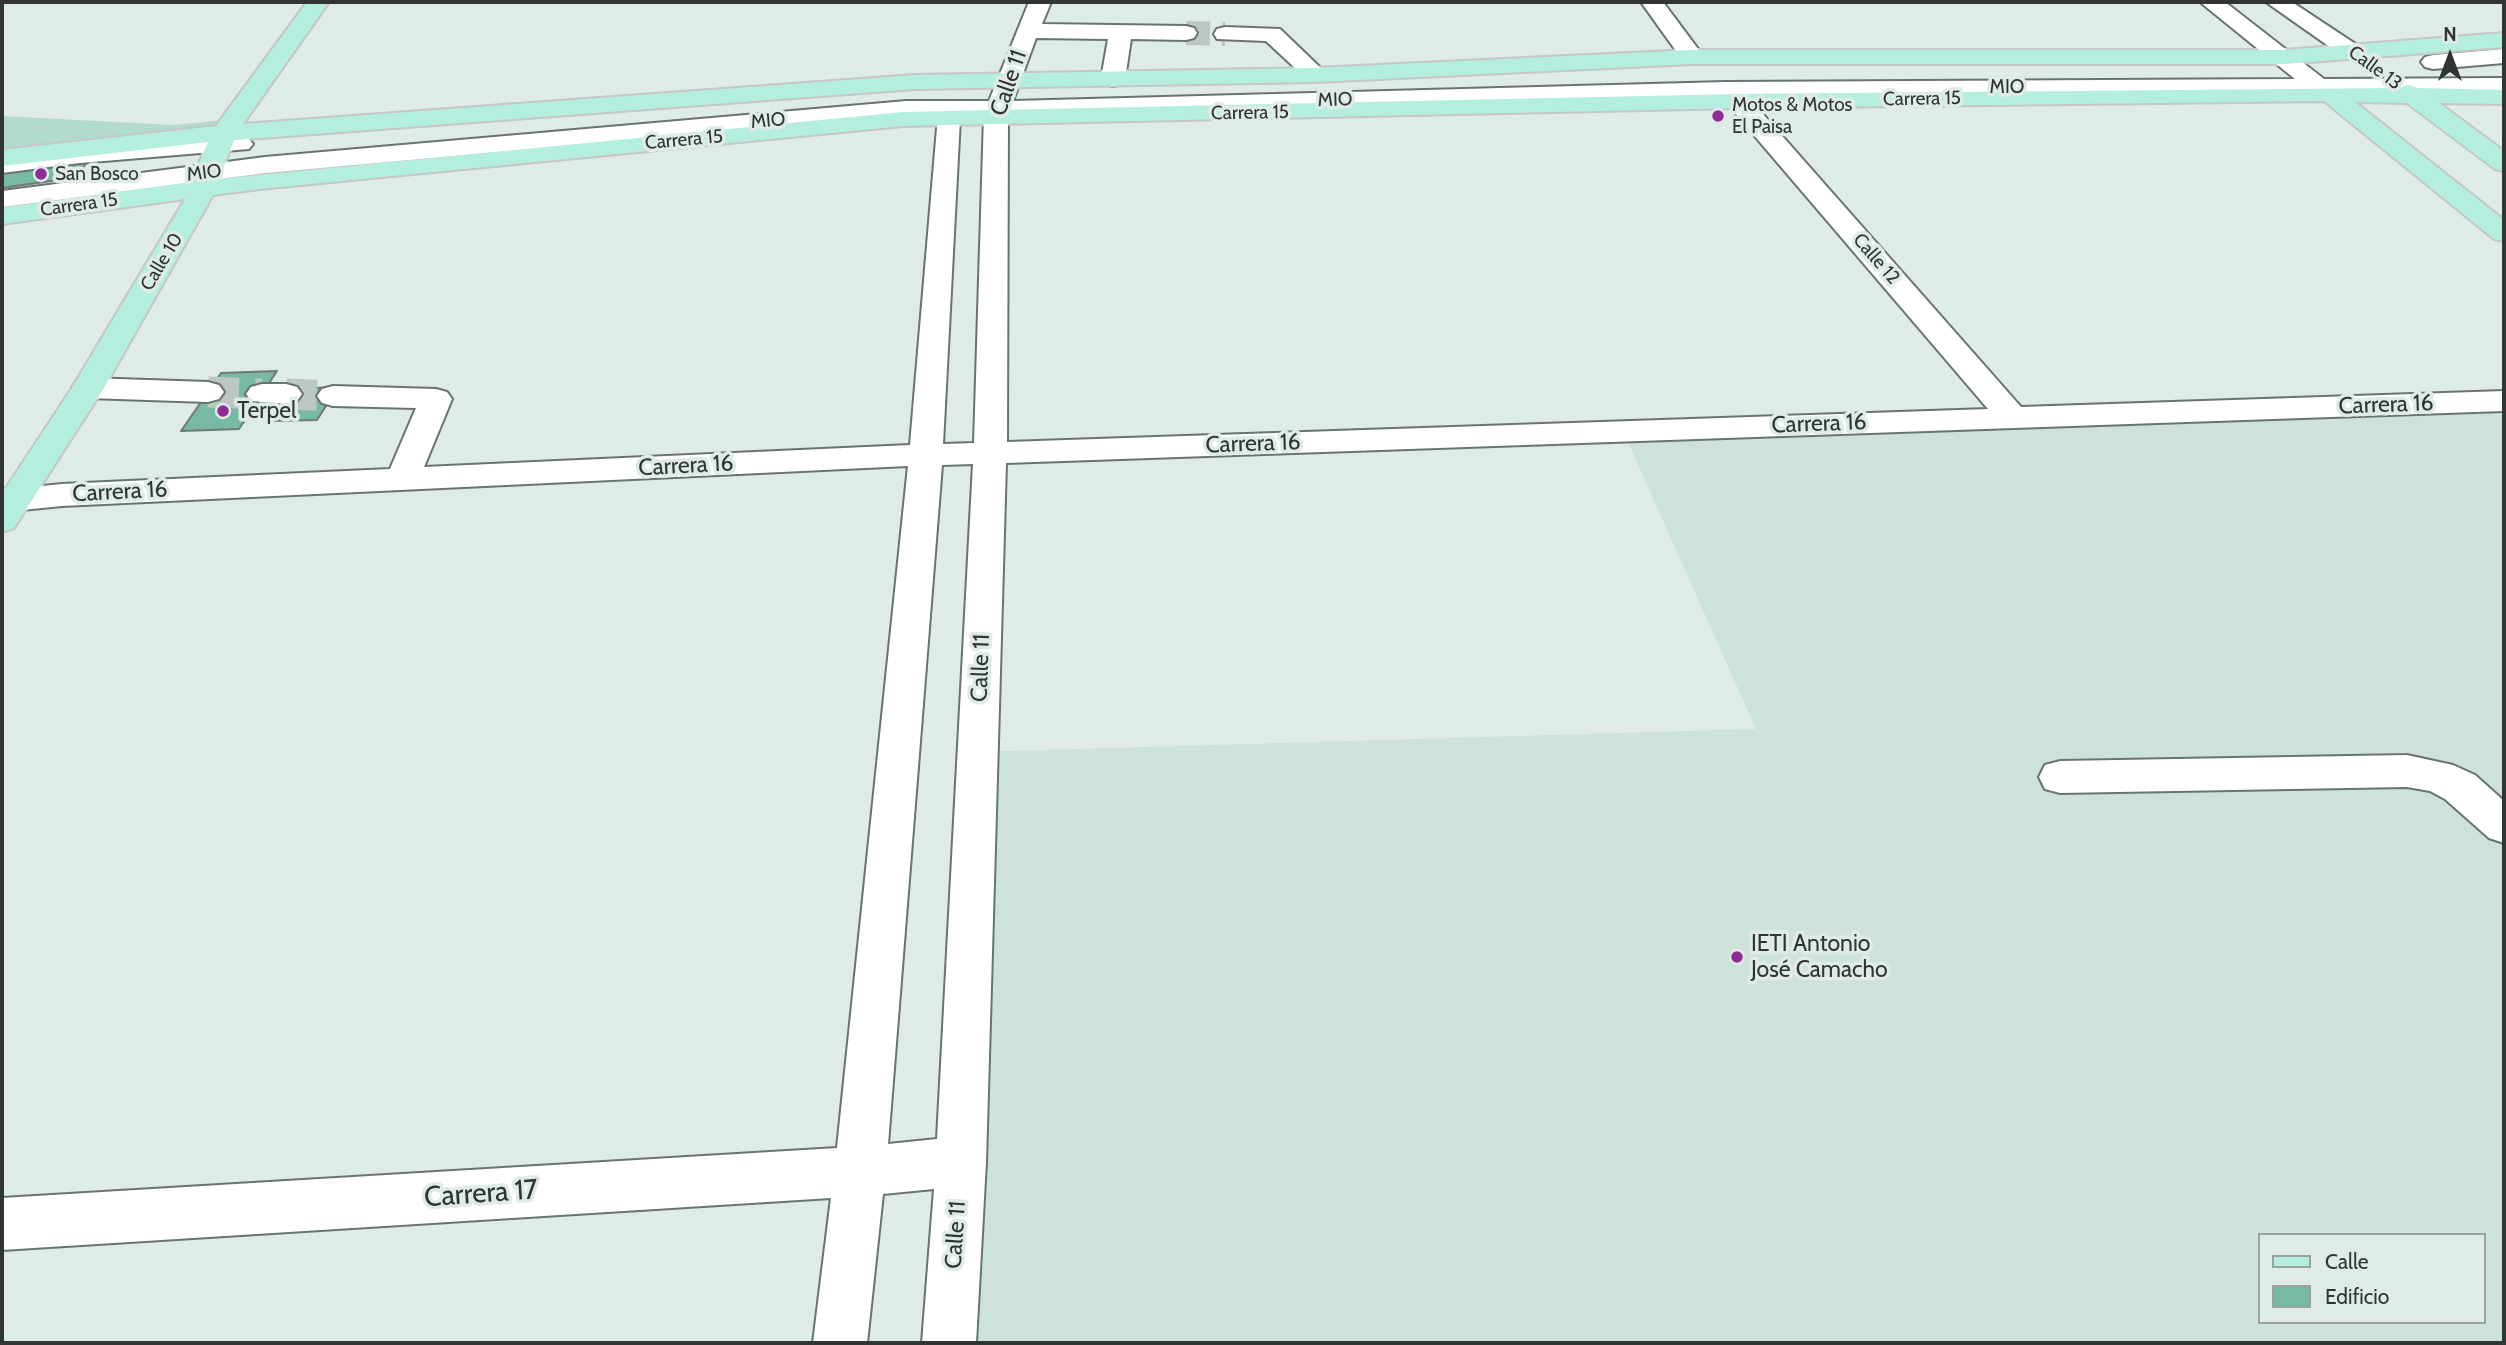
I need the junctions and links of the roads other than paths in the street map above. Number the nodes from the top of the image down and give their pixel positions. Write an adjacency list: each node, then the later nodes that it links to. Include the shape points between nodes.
1 (318, 2): 23 (main road, Calle 10)
2 (1040, 2): 6 (street, Calle 11)
3 (1652, 2): 12 (street)
4 (2211, 2): 15 (street)
5 (2277, 2): 13 (street, Calle 13)
6 (1029, 31): 7 (street); 20 (street, Calle 11)
7 (1121, 32): 8 (street); 16 (street)
8 (1186, 33)
9 (1225, 34): 14 (street, via 1272,34)
10 (2504, 40): 13 (main road)
11 (2504, 56): 13 (street, MIO)
12 (1692, 57): 14 (main road, Carrera 15); 15 (main road, Carrera 15)
13 (2364, 60): 15 (street, MIO); 18 (main road, Calle 13)
14 (1316, 75): 16 (main road, Carrera 15)
15 (2308, 76): 18 (main road, Carrera 15); 20 (street, MIO); 21 (main road, Carrera 15); 30 (main road)
16 (1113, 79): 20 (main road, Carrera 15)
17 (2504, 85): 18 (street)
18 (2404, 89): 19 (main road, Carrera 15); 25 (main road, Calle 13)
19 (2504, 97)
20 (1001, 100): 21 (main road, Carrera 15); 22 (main road, Carrera 15); 23 (street, MIO, via 912,92); 27 (street, MIO); 36 (street, Calle 11)
21 (1738, 101): 35 (street, Calle 12)
22 (948, 119): 27 (main road, Carrera 15, via 890,120); 37 (street)
23 (221, 140): 24 (main road, via 168,137); 26 (street, MIO); 27 (main road, Calle 10)
24 (2, 158)
25 (2504, 163)
26 (2, 165)
27 (206, 180): 28 (street, MIO); 29 (main road, Carrera 15); 31 (main road, Calle 10)
28 (2, 199)
29 (2, 216)
30 (2504, 233)
31 (88, 388): 32 (street); 39 (main road, Calle 10)
32 (208, 392)
33 (333, 396): 38 (street, via 436,399)
34 (2504, 401): 35 (street, Carrera 16)
35 (2013, 418): 36 (street, Carrera 16)
36 (990, 453): 37 (street, Carrera 16); 42 (street, Calle 11)
37 (926, 455): 38 (street, Carrera 16); 43 (street)
38 (402, 480): 39 (street, Carrera 16)
39 (7, 507)
40 (2060, 777): 41 (street, via 2407,771 2438,776 2460,787)
41 (2504, 826)
42 (961, 1162): 43 (street, Carrera 17); 46 (street, Calle 11)
43 (860, 1171): 44 (street, Carrera 17); 45 (street)
44 (2, 1224)
45 (840, 1343)
46 (949, 1343)

